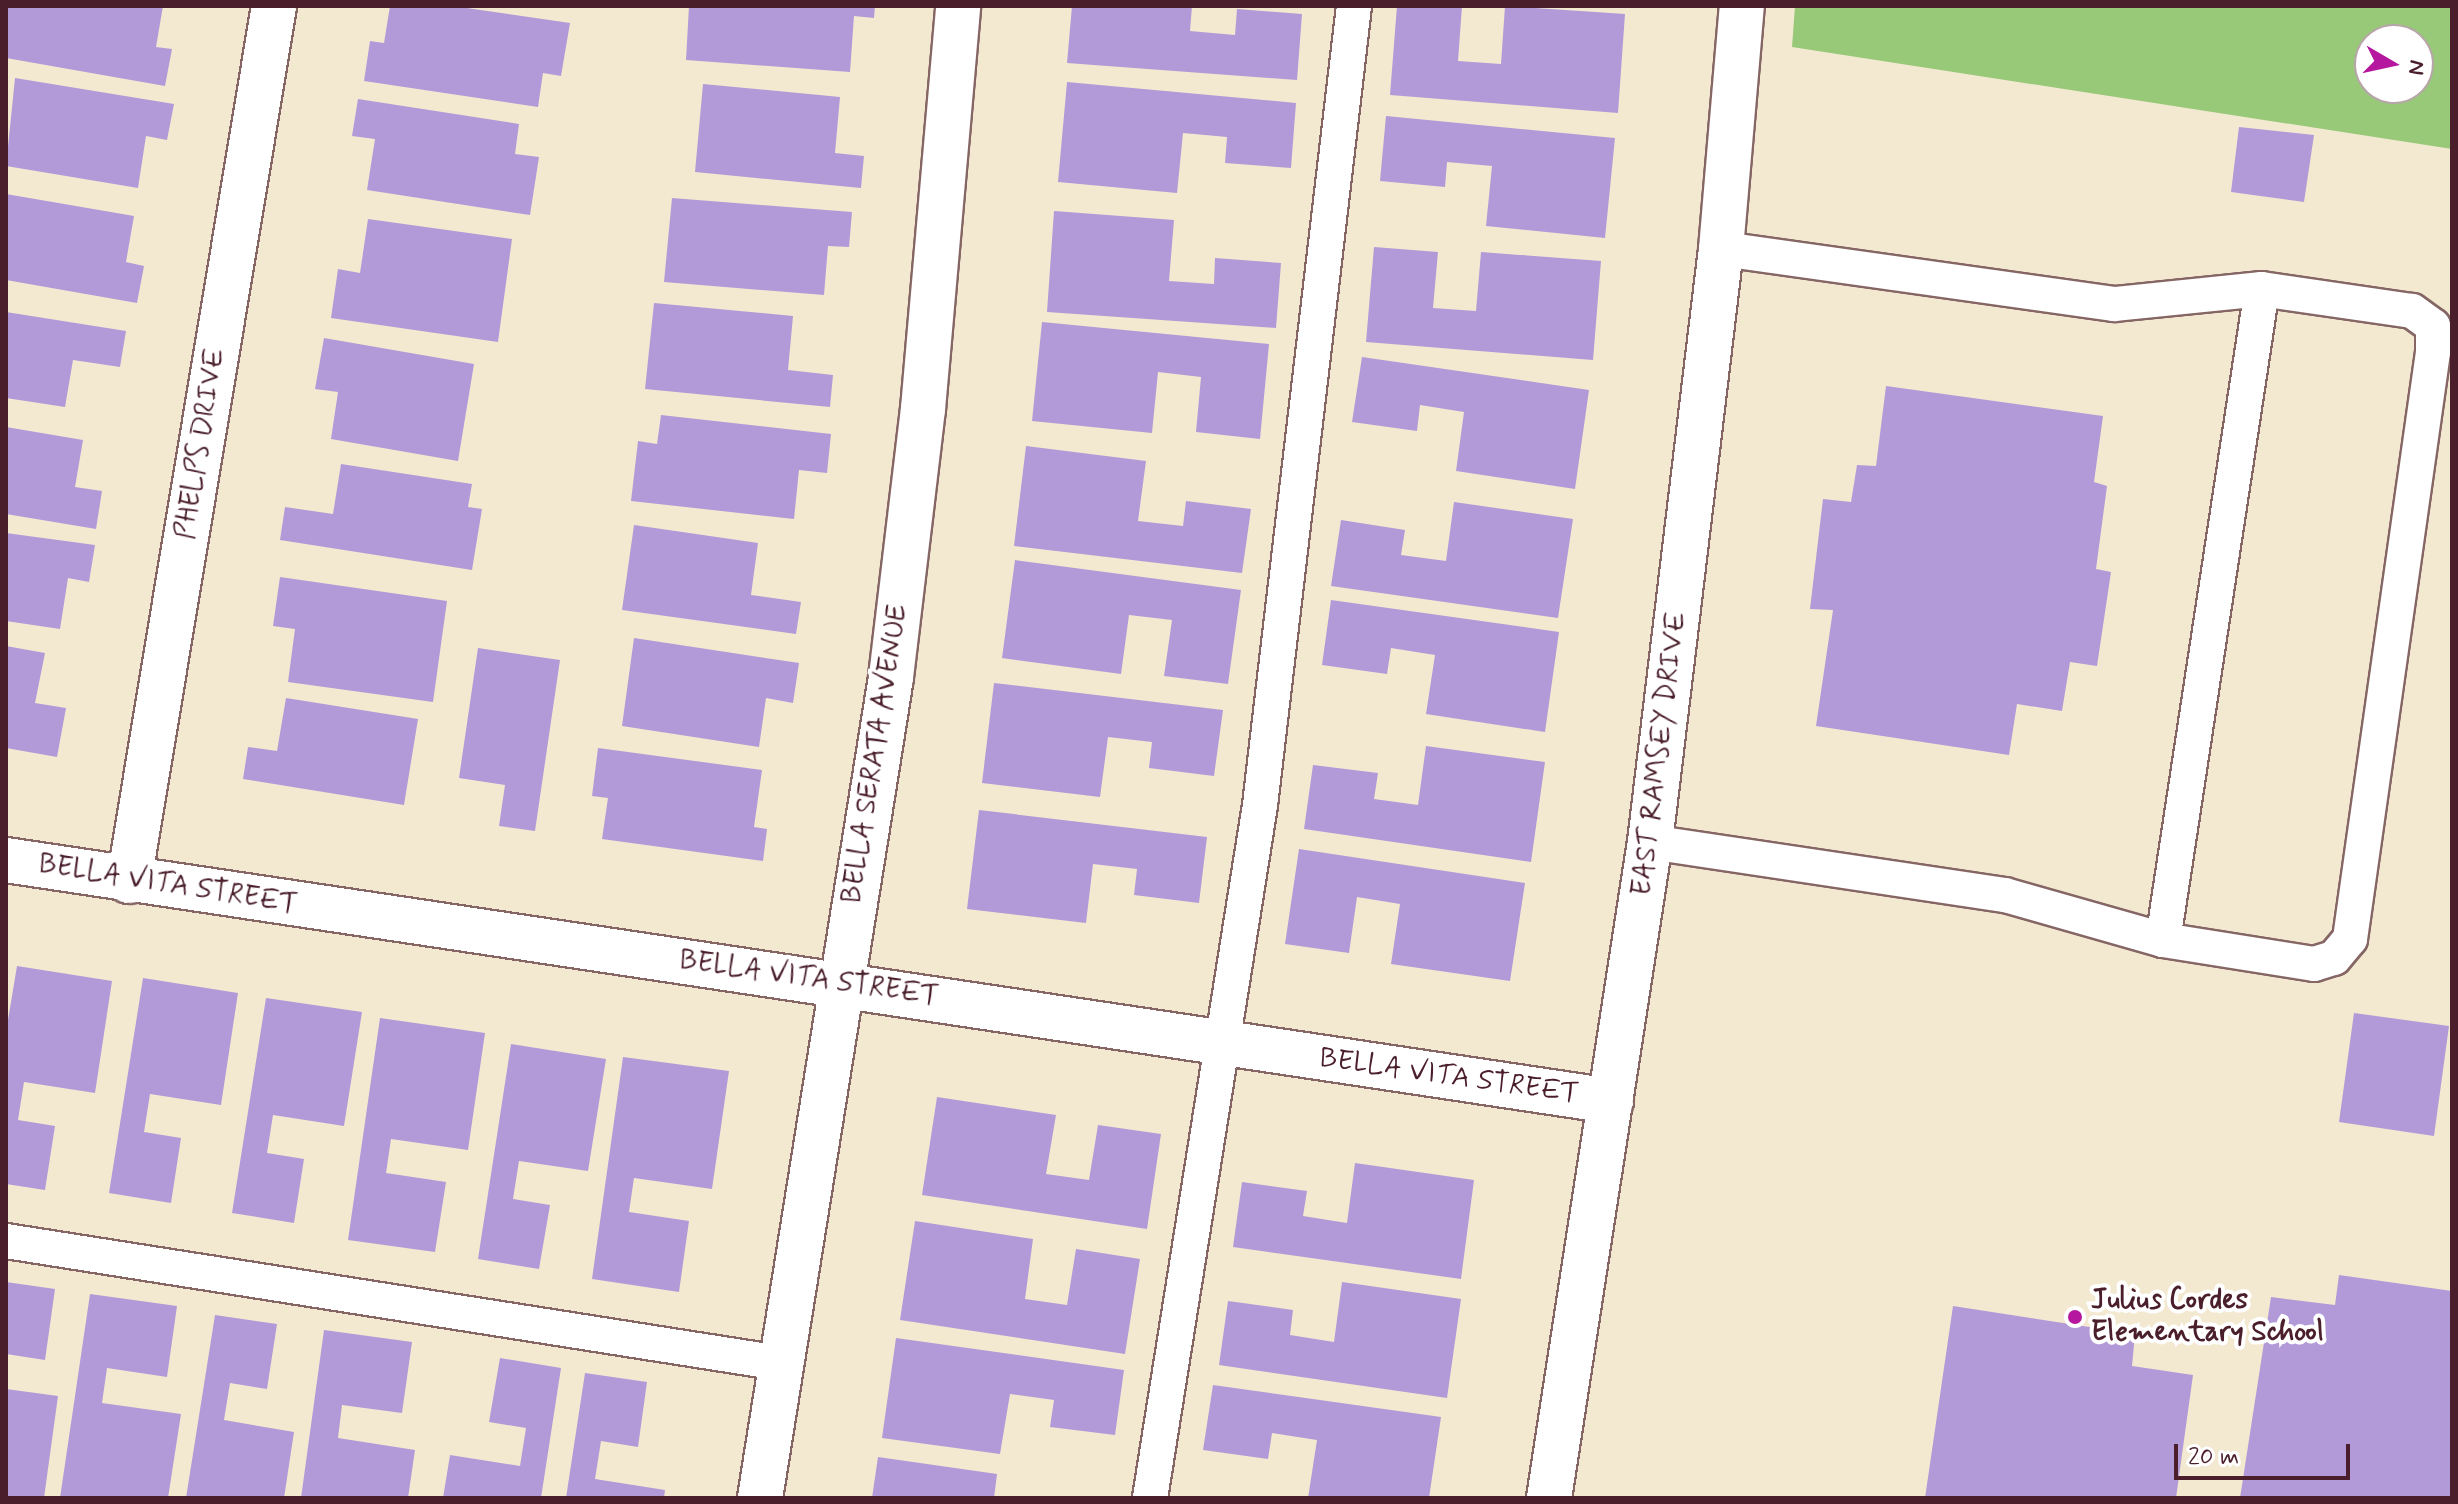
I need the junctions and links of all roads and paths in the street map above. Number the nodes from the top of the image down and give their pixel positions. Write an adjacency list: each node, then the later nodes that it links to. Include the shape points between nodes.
1 (274, 6): 9 (street, PHELPS DRIVE)
2 (958, 6): 11 (street, BELLA SERATA AVENUE, via 923,409 893,661)
3 (1354, 6): 12 (lane, via 1318,347)
4 (1742, 6): 5 (street, EAST RAMSEY DRIVE)
5 (1721, 249): 6 (lane, via 2114,304); 7 (street, EAST RAMSEY DRIVE)
6 (2262, 289): 10 (lane); 10 (lane, via 2412,311 2433,326 2350,939 2334,958 2314,964)
7 (1650, 842): 10 (lane, via 2005,895); 13 (street, EAST RAMSEY DRIVE)
8 (6, 860): 9 (street, BELLA VITA STREET)
9 (129, 881): 11 (street, BELLA VITA STREET)
10 (2163, 940)
11 (839, 983): 12 (street, BELLA VITA STREET); 15 (street, BELLA SERATA AVENUE)
12 (1224, 1043): 13 (street, BELLA VITA STREET); 17 (lane)
13 (1611, 1101): 18 (street, EAST RAMSEY DRIVE)
14 (6, 1241): 15 (lane)
15 (780, 1363): 16 (street, BELLA SERATA AVENUE)
16 (760, 1498)
17 (1150, 1498)
18 (1549, 1498)

